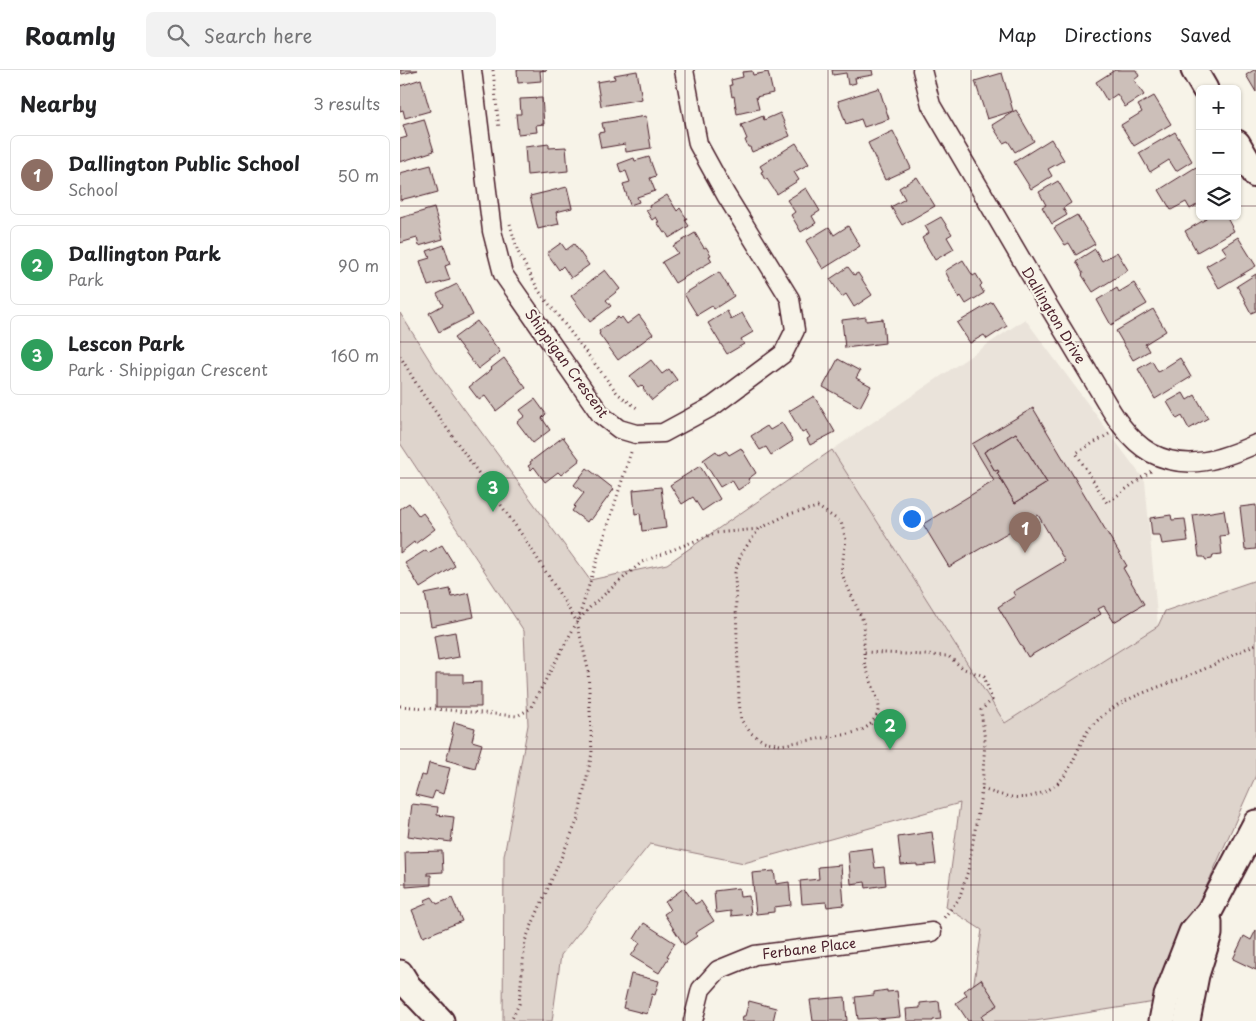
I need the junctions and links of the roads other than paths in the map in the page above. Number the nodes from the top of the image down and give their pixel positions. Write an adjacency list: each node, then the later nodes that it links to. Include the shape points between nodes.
1 (472, 70): 2 (street, Shippigan Crescent, via 492,231 503,274 601,415 619,429 636,434 663,433 713,406 783,354 795,330 790,299 698,144)
2 (684, 70)
3 (922, 70): 8 (street, Dallington Drive, via 931,106 1064,332 1123,427 1137,443 1166,459 1188,462 1208,462)
4 (1194, 70): 5 (street)
5 (1203, 85)
6 (1241, 151): 7 (street)
7 (1256, 175)
8 (1256, 444)
9 (1256, 823): 10 (street)
10 (1209, 912): 15 (street, via 1192,932 1166,996); 16 (street, via 1209,934 1196,975)
11 (932, 932): 14 (street, Ferbane Place, via 755,955 718,970 701,989)
12 (400, 973): 13 (street)
13 (441, 1021)
14 (693, 1021)
15 (1162, 1021)
16 (1187, 1021)

